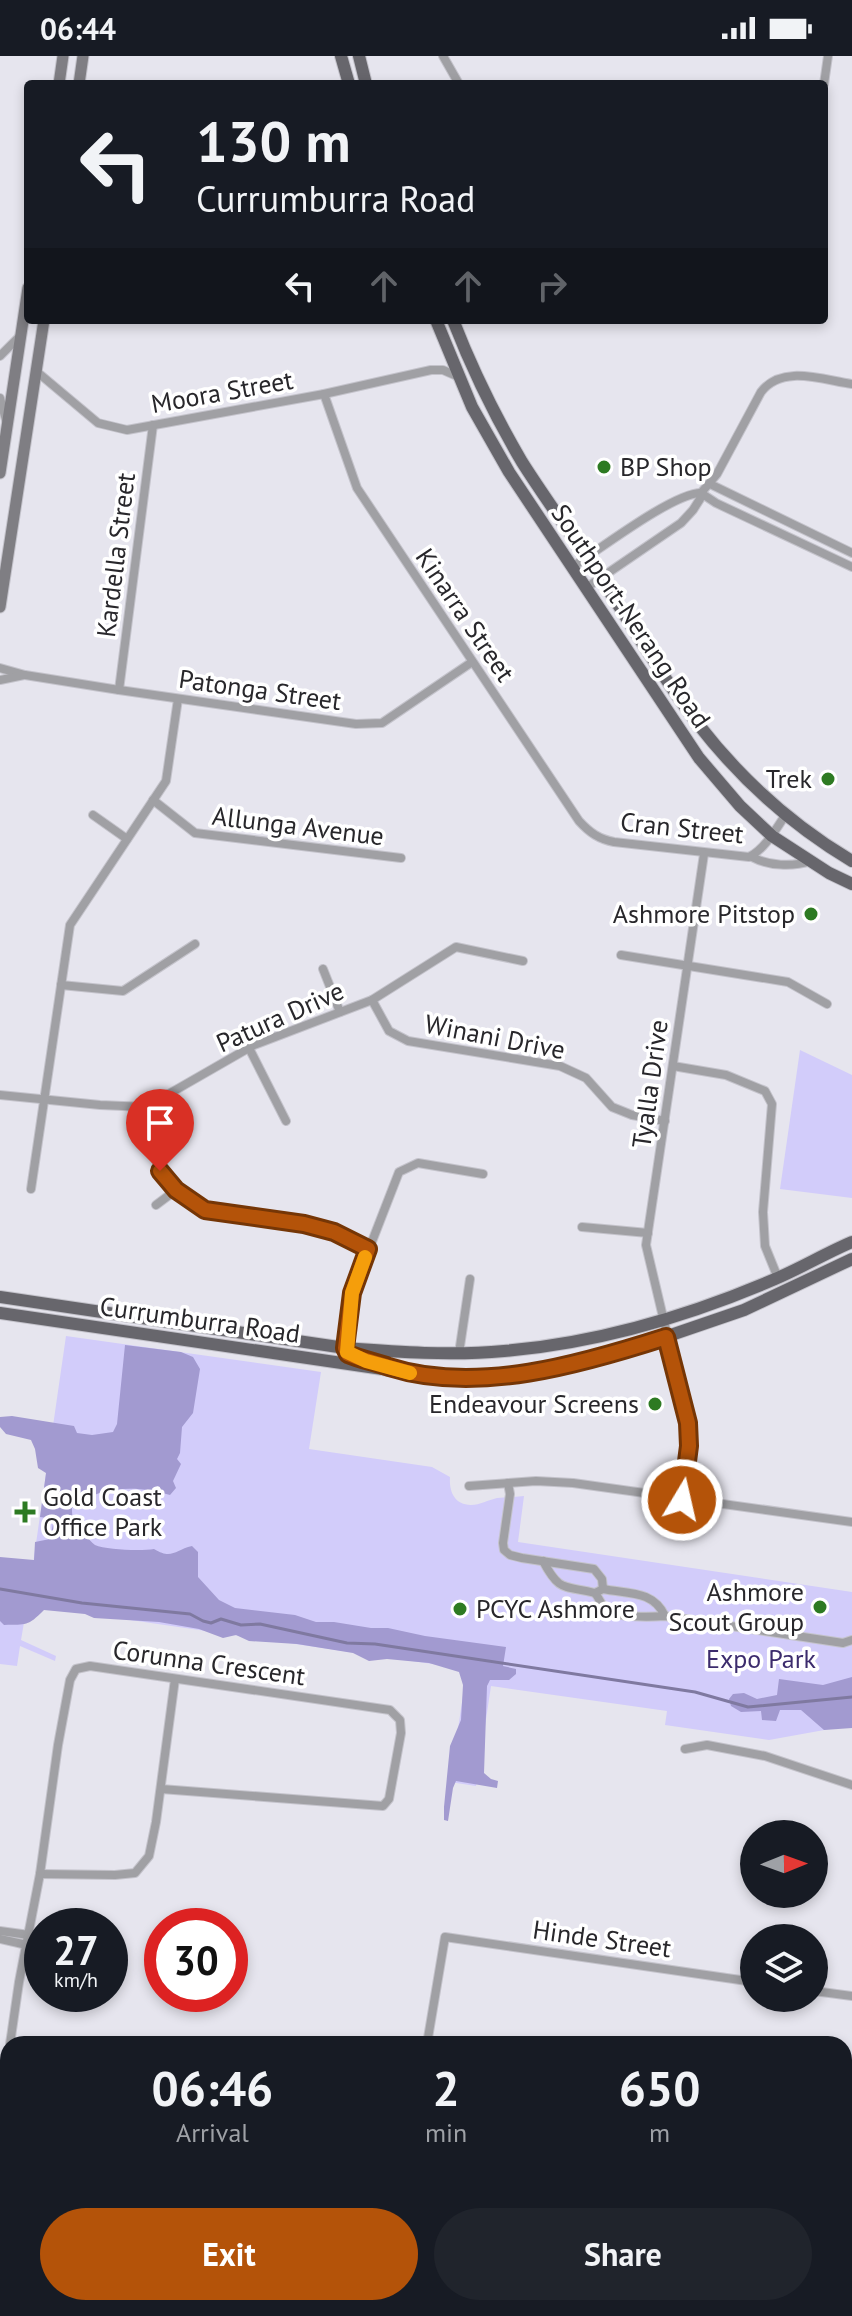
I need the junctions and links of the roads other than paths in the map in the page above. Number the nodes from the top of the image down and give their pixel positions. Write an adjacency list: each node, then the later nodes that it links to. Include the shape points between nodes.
1 (63, 56): 7 (main road)
2 (83, 56): 8 (main road)
3 (341, 56): 9 (main road)
4 (359, 56): 10 (main road)
5 (828, 56): 12 (street)
6 (446, 58): 11 (street)
7 (60, 80)
8 (80, 80)
9 (348, 80)
10 (365, 80)
11 (457, 80)
12 (825, 80)
13 (24, 312): 17 (main road)
14 (43, 324): 21 (main road)
15 (437, 324): 18 (main road, Southport-Nerang Road)
16 (455, 324): 32 (main road, Southport-Nerang Road, via 498,421)
17 (20, 335): 19 (street); 26 (main road)
18 (447, 350): 20 (street); 22 (main road, Southport-Nerang Road)
19 (0, 356)
20 (431, 370): 22 (street, Moora Street); 24 (street, Moora Street)
21 (36, 371): 27 (street, Moora Street, via 98,423 127,430); 37 (main road)
22 (459, 377): 33 (main road, Southport-Nerang Road, via 509,472)
23 (852, 384): 29 (street, via 791,375 767,384)
24 (324, 394): 27 (street, Moora Street); 38 (street, Kinarra Street, via 357,488)
25 (0, 398): 26 (street)
26 (8, 425): 28 (main road)
27 (153, 425): 42 (street, Kardella Street)
28 (0, 473)
29 (710, 484): 30 (street); 31 (street)
30 (701, 493): 32 (street, via 666,505); 34 (street); 35 (street, via 681,523)
31 (852, 553)
32 (587, 557): 33 (street); 35 (main road, Southport-Nerang Road)
33 (572, 567): 36 (main road, Southport-Nerang Road)
34 (852, 567)
35 (601, 577): 36 (street); 45 (main road, Southport-Nerang Road, via 699,725)
36 (586, 588): 47 (main road, Southport-Nerang Road, via 699,758)
37 (0, 607)
38 (472, 662): 43 (street, Patonga Street, via 382,723 356,724); 49 (street, Kinarra Street, via 579,821)
39 (0, 668): 40 (street, Patonga Street)
40 (25, 675): 41 (street, Patonga Street); 42 (street, Patonga Street)
41 (0, 680)
42 (119, 690): 43 (street, Patonga Street)
43 (178, 699): 44 (street, via 166,781)
44 (153, 800): 48 (street); 52 (street, Allunga Avenue, via 195,833)
45 (786, 814): 47 (street, Cran Street); 54 (main road, Southport-Nerang Road)
46 (93, 815): 48 (street)
47 (772, 836): 51 (street, Cran Street); 53 (main road, Southport-Nerang Road)
48 (127, 839): 61 (street, via 70,925)
49 (602, 840): 50 (street, Cran Street)
50 (704, 854): 51 (street, Cran Street); 59 (street, Tyalla Drive)
51 (752, 857): 53 (street, via 796,865)
52 (401, 858)
53 (811, 861): 55 (main road, Southport-Nerang Road)
54 (852, 861)
55 (852, 884)
56 (195, 944): 61 (street, via 123,991)
57 (621, 955): 59 (street)
58 (523, 961): 62 (street, Patura Drive, via 456,947)
59 (688, 966): 63 (street, via 788,982); 66 (street, Tyalla Drive)
60 (323, 969): 64 (street)
61 (61, 985): 68 (street)
62 (372, 1000): 64 (street, Patura Drive); 71 (street, Winani Drive, via 389,1031 408,1041 560,1066 586,1078 612,1107)
63 (827, 1004)
64 (340, 1012): 65 (street, Patura Drive)
65 (249, 1048): 69 (street, Patura Drive); 70 (street)
66 (673, 1066): 71 (street, Tyalla Drive); 81 (street, via 726,1075 765,1091 772,1104 763,1212 765,1246)
67 (0, 1095): 68 (street)
68 (45, 1099): 69 (street); 73 (street)
69 (146, 1107): 74 (street, via 150,1144 160,1171)
70 (286, 1121)
71 (665, 1121): 77 (street, Tyalla Drive)
72 (483, 1174): 79 (street, via 418,1163 399,1172)
73 (31, 1189)
74 (176, 1190): 75 (street); 79 (street, via 205,1210 304,1224)
75 (156, 1205)
76 (582, 1227): 77 (street)
77 (648, 1233): 85 (street, Tyalla Drive, via 646,1245)
78 (852, 1242): 81 (main road, Currumburra Road)
79 (368, 1249): 87 (street, via 352,1293)
80 (852, 1259): 86 (main road, Currumburra Road, via 757,1304)
81 (778, 1278): 85 (main road, Currumburra Road)
82 (470, 1279): 88 (street)
83 (0, 1297): 87 (main road, Currumburra Road)
84 (0, 1313): 89 (main road, Currumburra Road)
85 (663, 1320): 86 (street, Tyalla Drive); 88 (main road, Currumburra Road, via 547,1346)
86 (666, 1337): 89 (main road, Currumburra Road, via 514,1374 451,1377); 92 (street, Tyalla Drive, via 688,1423)
87 (345, 1348): 88 (main road, Currumburra Road); 89 (main road, via 351,1356)
88 (459, 1353)
89 (403, 1372)
90 (508, 1483): 91 (street); 92 (street, via 573,1483); 94 (street, via 504,1550)
91 (469, 1486)
92 (682, 1500): 93 (street)
93 (852, 1522)
94 (543, 1561): 95 (street, via 566,1589); 95 (street, via 594,1569 602,1579)
95 (599, 1591): 96 (street, via 647,1596); 96 (street, via 610,1612)
96 (665, 1616): 97 (street, via 843,1643)
97 (852, 1640)
98 (175, 1679): 101 (street); 101 (street, Corunna Crescent, via 390,1710 400,1720 401,1733 389,1799 380,1807); 102 (street, Corunna Crescent, via 90,1666 73,1672)
99 (685, 1749): 100 (street, via 707,1745 765,1756)
100 (852, 1785)
101 (161, 1789): 102 (street, via 149,1856 135,1873)
102 (40, 1874): 103 (street, Corunna Crescent)
103 (34, 1908)
104 (0, 1931): 106 (street)
105 (0, 1939): 107 (street)
106 (24, 1939)
107 (24, 1940)
108 (24, 1959): 112 (street, Corunna Crescent)
109 (740, 1980): 113 (street, Hinde Street, via 445,1937)
110 (828, 1993): 111 (street)
111 (852, 1996)
112 (11, 2036)
113 (428, 2036)
114 (226, 2316): 115 (street)
115 (242, 2316)

